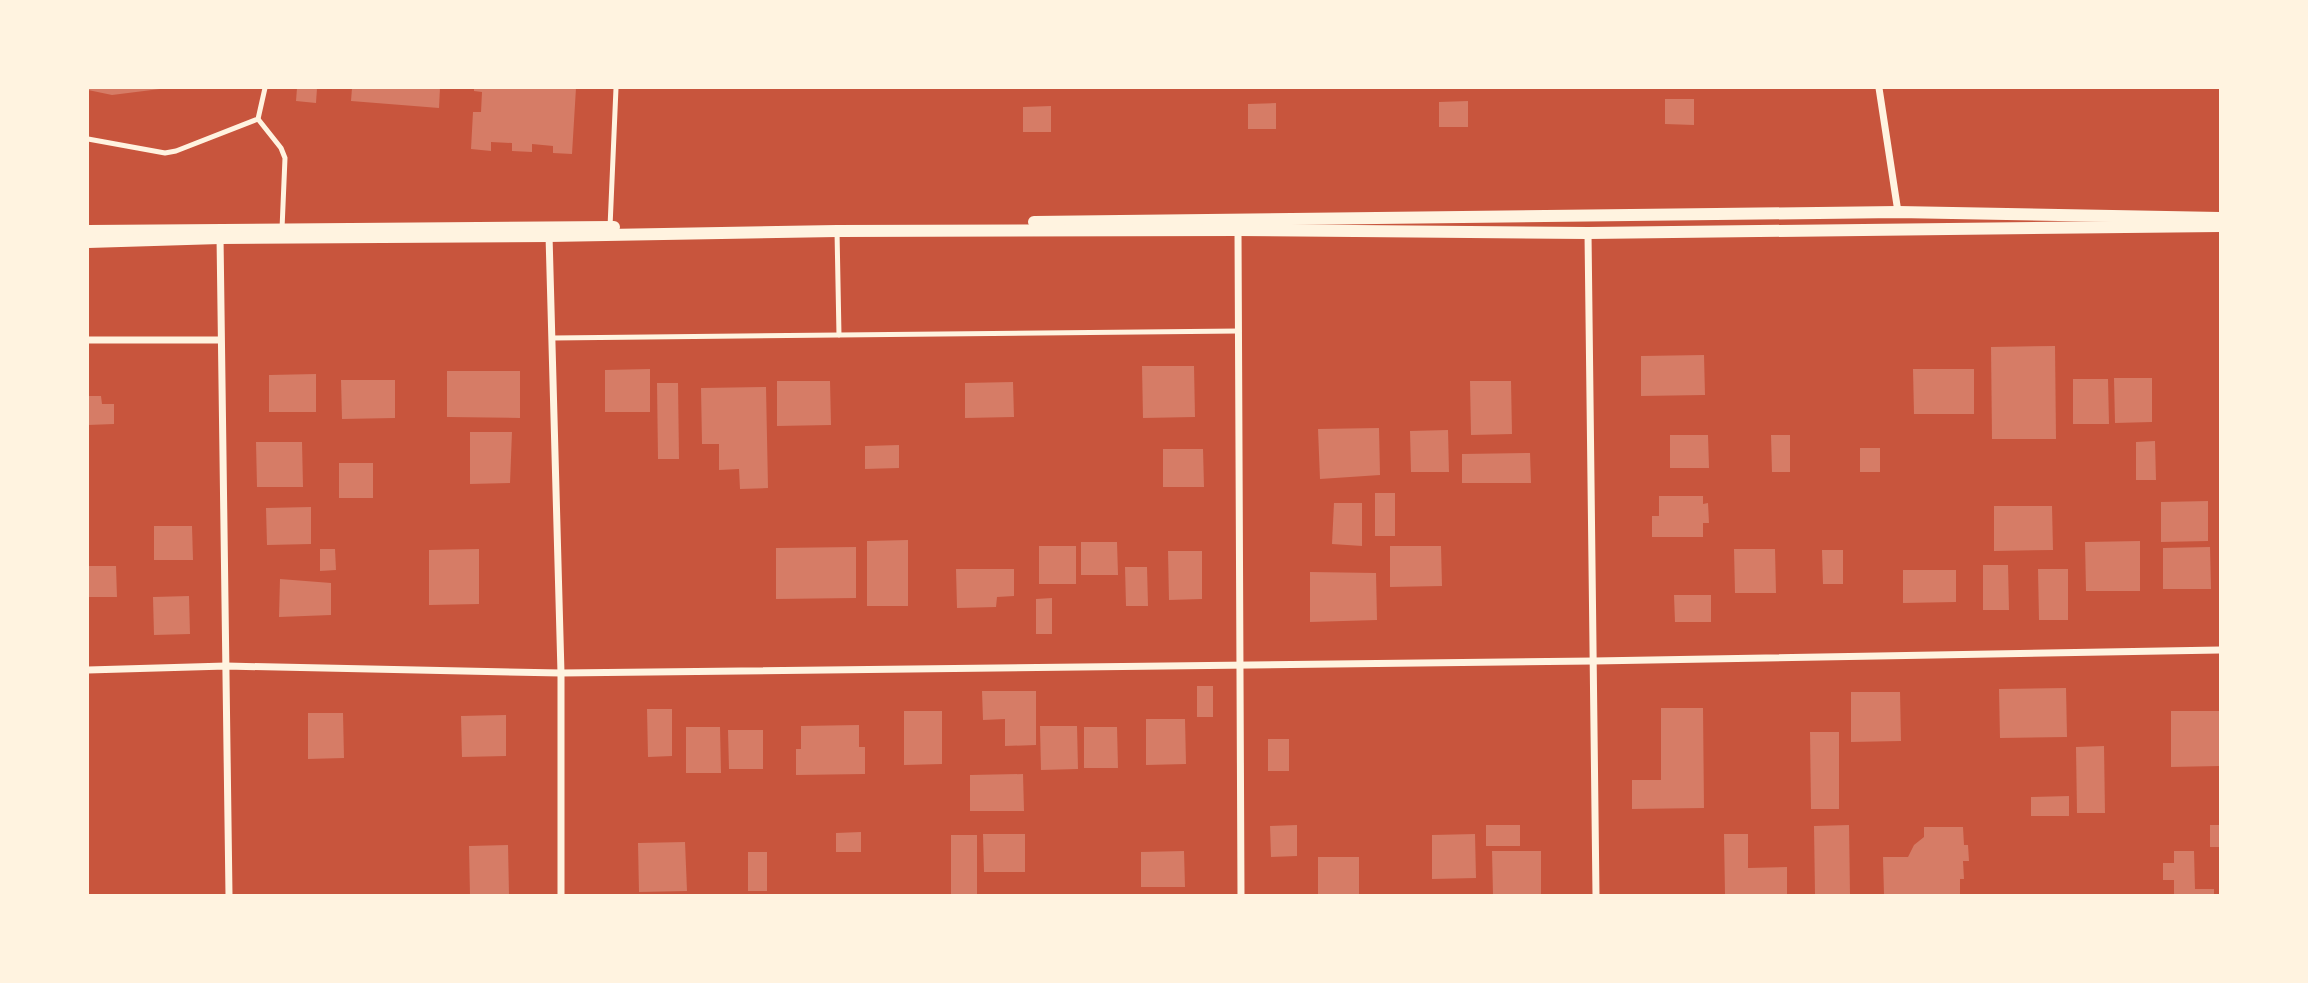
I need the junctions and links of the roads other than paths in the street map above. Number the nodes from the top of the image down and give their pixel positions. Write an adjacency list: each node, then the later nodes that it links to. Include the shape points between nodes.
1 (265, 88): 4 (lane)
2 (616, 88): 9 (lane)
3 (1879, 88): 6 (street)
4 (258, 119): 5 (lane, via 165,153); 10 (lane, via 285,158)
5 (88, 139)
6 (1898, 212): 7 (street); 9 (street)
7 (2221, 218)
8 (2221, 226): 16 (street)
9 (610, 227): 13 (street)
10 (282, 229): 13 (street); 15 (street)
11 (1238, 230): 14 (street); 16 (street); 18 (street)
12 (88, 231): 15 (street)
13 (549, 232): 14 (street); 15 (street); 20 (street)
14 (837, 232): 19 (lane)
15 (220, 233): 17 (street); 22 (street)
16 (1588, 233): 24 (street)
17 (88, 242)
18 (1239, 331): 19 (lane); 25 (street)
19 (839, 335): 20 (lane)
20 (553, 338): 28 (street)
21 (88, 340): 22 (street)
22 (220, 340): 26 (street)
23 (2221, 650): 24 (street)
24 (1594, 661): 25 (street); 32 (street)
25 (1239, 664): 28 (street); 31 (street)
26 (226, 666): 27 (street); 28 (street); 29 (street)
27 (88, 670)
28 (561, 673): 30 (street)
29 (229, 895)
30 (561, 895)
31 (1241, 895)
32 (1596, 895)

